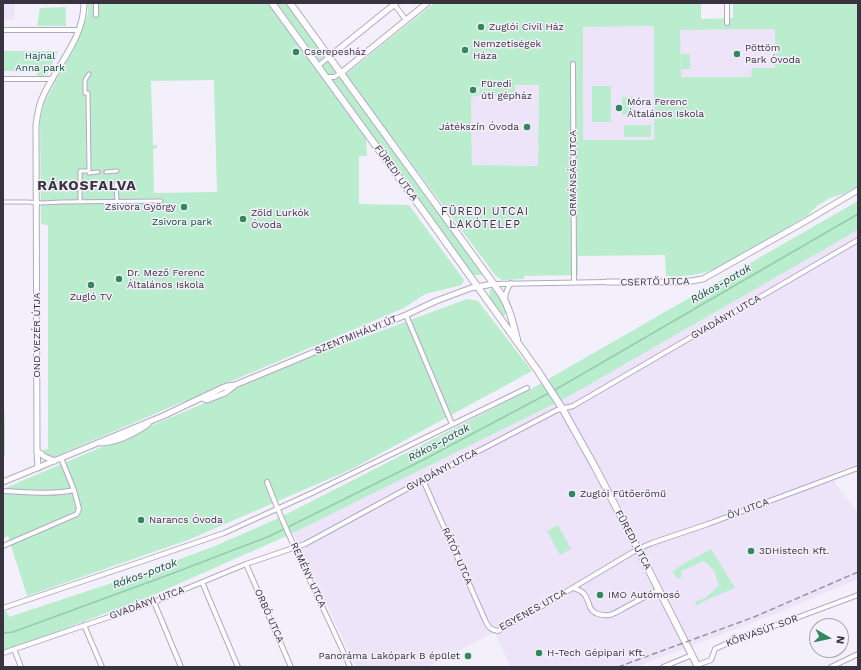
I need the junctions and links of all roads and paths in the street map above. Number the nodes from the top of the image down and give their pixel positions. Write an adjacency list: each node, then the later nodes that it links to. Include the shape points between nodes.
1 (84, 3): 12 (street, OND VEZÉR ÚTJA)
2 (96, 3): 8 (street)
3 (272, 3): 15 (main road, FÜREDI UTCA)
4 (290, 3): 13 (main road, FÜREDI UTCA)
5 (427, 3): 9 (street)
6 (727, 3): 10 (street)
7 (395, 4): 9 (street); 13 (street)
8 (96, 15)
9 (406, 20): 16 (street)
10 (727, 23)
11 (3, 30): 12 (street)
12 (79, 30): 20 (street, OND VEZÉR ÚTJA)
13 (329, 57): 15 (street); 16 (main road, FÜREDI UTCA)
14 (573, 64): 33 (street, ORMÁNSÁG UTCA)
15 (318, 66): 18 (main road, FÜREDI UTCA)
16 (341, 73): 18 (street); 36 (main road, FÜREDI UTCA)
17 (89, 74): 21 (street, via 85,80 85,93 88,93)
18 (327, 77): 37 (main road, FÜREDI UTCA)
19 (3, 79): 20 (street)
20 (52, 79): 31 (street, OND VEZÉR ÚTJA, via 36,119)
21 (89, 171): 23 (street); 30 (street, via 80,171)
22 (117, 171): 24 (street)
23 (98, 172)
24 (106, 172)
25 (116, 184): 27 (street)
26 (858, 190): 34 (street, CSERTŐ UTCA, via 703,279 685,282)
27 (117, 201): 28 (street); 30 (street)
28 (160, 201)
29 (3, 202): 31 (street)
30 (80, 202): 31 (street)
31 (36, 203): 44 (street, OND VEZÉR ÚTJA)
32 (858, 240): 42 (street, GVADÁNYI UTCA, via 573,406)
33 (574, 282): 34 (street, CSERTŐ UTCA); 35 (street, CSERTŐ UTCA)
34 (607, 282)
35 (511, 283): 36 (street, CSERTŐ UTCA); 38 (street, via 505,294)
36 (493, 284): 37 (street, CSERTŐ UTCA); 38 (main road, FÜREDI UTCA)
37 (477, 286): 39 (street, SZENTMIHÁLYI ÚT); 40 (main road, FÜREDI UTCA)
38 (505, 301): 40 (main road, FÜREDI UTCA)
39 (406, 315): 43 (street); 45 (street, SZENTMIHÁLYI ÚT, via 235,385 227,386 158,418 124,438 96,443)
40 (519, 345): 42 (main road, FÜREDI UTCA)
41 (527, 388): 43 (street)
42 (562, 408): 49 (street, GVADÁNYI UTCA); 57 (main road, FÜREDI UTCA)
43 (452, 424): 54 (street)
44 (37, 451): 46 (street); 47 (street, OND VEZÉR ÚTJA)
45 (61, 458): 46 (street, SZENTMIHÁLYI ÚT); 52 (street)
46 (55, 461): 47 (street, SZENTMIHÁLYI ÚT)
47 (38, 468): 50 (street, SZENTMIHÁLYI ÚT)
48 (858, 468): 57 (street, ÖV UTCA)
49 (423, 480): 56 (street, GVADÁNYI UTCA, via 305,544); 66 (street, RÁTÓT UTCA, via 486,622)
50 (3, 482)
51 (268, 482): 54 (street, REMÉNY UTCA)
52 (74, 490): 53 (street, via 50,493); 55 (street, via 79,509 77,514)
53 (3, 491)
54 (277, 509): 56 (street, REMÉNY UTCA); 64 (street, via 224,533)
55 (3, 546)
56 (294, 547): 58 (street, GVADÁNYI UTCA); 77 (street, REMÉNY UTCA)
57 (638, 550): 60 (street, EGYENES UTCA); 61 (main road, FÜREDI UTCA)
58 (246, 564): 59 (street, GVADÁNYI UTCA); 76 (street, ORBÓ UTCA)
59 (202, 582): 63 (street, GVADÁNYI UTCA); 75 (street)
60 (573, 588): 61 (street, EGYENES UTCA, via 581,590 591,610 602,615 616,612); 66 (street, EGYENES UTCA, via 498,631)
61 (659, 590): 70 (main road, FÜREDI UTCA)
62 (858, 595): 71 (street, KÖRVASÚT SOR, via 727,643 715,649 711,660)
63 (154, 602): 65 (street, GVADÁNYI UTCA); 74 (street)
64 (3, 608)
65 (84, 625): 67 (street, GVADÁNYI UTCA); 73 (street)
66 (493, 630)
67 (14, 649): 68 (street, GVADÁNYI UTCA); 72 (street)
68 (3, 653)
69 (858, 654): 79 (street)
70 (692, 656): 71 (main road, FÜREDI UTCA); 78 (street)
71 (697, 666)
72 (21, 667)
73 (102, 667)
74 (181, 667)
75 (238, 667)
76 (291, 667)
77 (350, 667)
78 (664, 667)
79 (831, 667)

